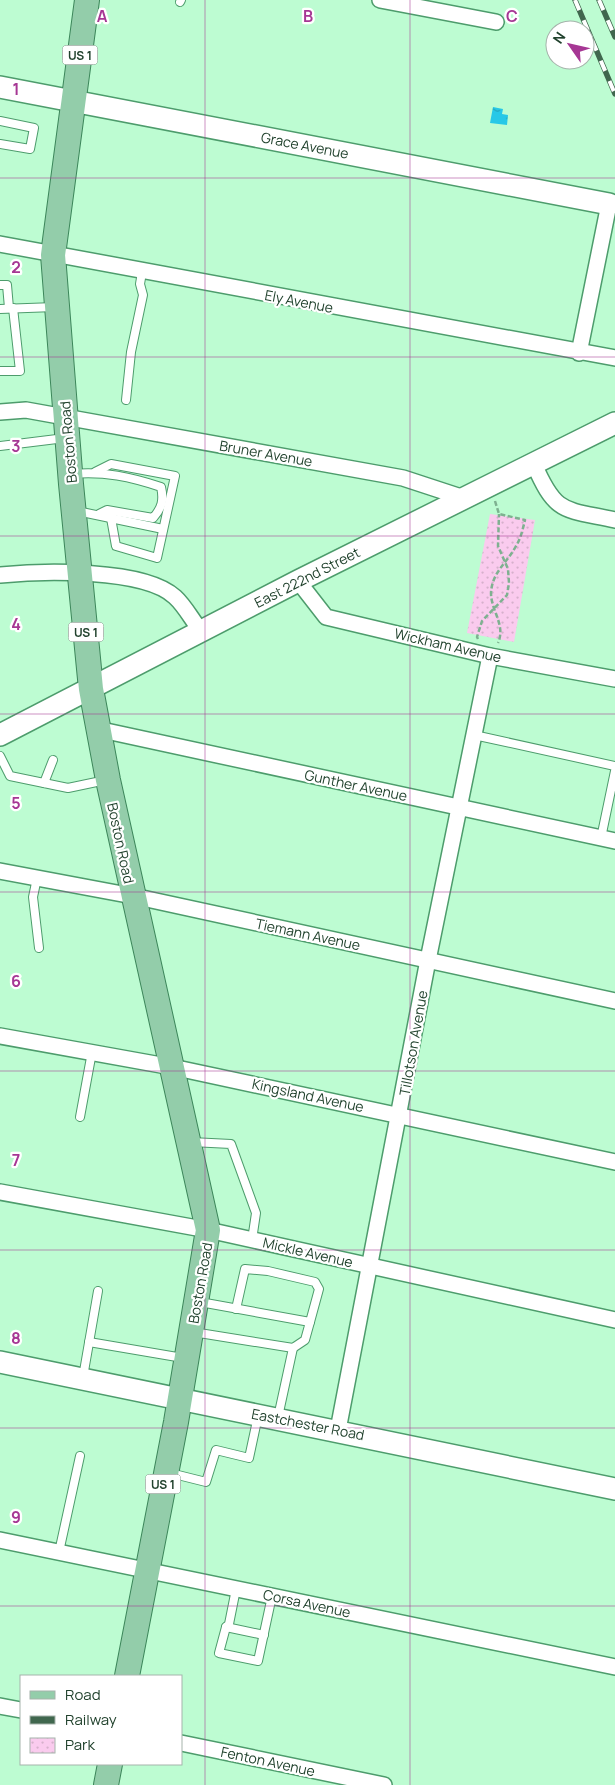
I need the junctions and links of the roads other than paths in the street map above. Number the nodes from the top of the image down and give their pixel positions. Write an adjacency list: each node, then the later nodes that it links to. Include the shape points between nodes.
1 (87, 0): 5 (main road, Boston Road / US 1)
2 (380, 0): 3 (street)
3 (496, 22)
4 (0, 86): 5 (street, Grace Avenue)
5 (74, 101): 8 (street, Grace Avenue); 10 (main road, Boston Road / US 1)
6 (0, 121): 7 (lane, via 34,128 30,149)
7 (0, 144)
8 (609, 204): 16 (street)
9 (0, 244): 10 (street, Ely Avenue)
10 (53, 255): 11 (street, Ely Avenue); 13 (main road, Boston Road / US 1)
11 (142, 272): 16 (street, Ely Avenue); 21 (lane, via 142,295 130,352)
12 (0, 285): 14 (lane, via 7,285)
13 (56, 307): 14 (lane); 24 (main road, Boston Road / US 1)
14 (11, 308): 15 (lane); 20 (lane, via 20,370)
15 (0, 309)
16 (579, 353): 17 (street, Ely Avenue)
17 (599, 355): 18 (street, Ely Avenue); 19 (street)
18 (615, 358)
19 (615, 368)
20 (0, 371)
21 (126, 400)
22 (0, 412): 24 (street, Bruner Avenue, via 26,410)
23 (615, 422): 26 (street, East 222nd Street)
24 (66, 427): 25 (lane); 28 (main road, Boston Road / US 1); 29 (street, Bruner Avenue, via 403,478)
25 (0, 446)
26 (534, 464): 29 (street, East 222nd Street); 33 (street, via 544,488 556,504 568,510)
27 (95, 472): 28 (lane); 31 (lane, via 161,487 163,497 161,510 153,518 107,510); 34 (lane, via 111,464 175,476)
28 (70, 474): 30 (main road, Boston Road / US 1)
29 (464, 498): 37 (street, East 222nd Street)
30 (74, 511): 31 (lane); 35 (main road, Boston Road / US 1)
31 (99, 514): 32 (lane)
32 (111, 518): 34 (lane); 34 (lane, via 116,546 157,558)
33 (615, 520)
34 (163, 529)
35 (81, 574): 36 (street, via 38,572); 38 (street, via 116,576 156,586 174,596); 41 (main road, Boston Road / US 1)
36 (0, 575)
37 (298, 580): 38 (street, East 222nd Street); 39 (street, Wickham Avenue, via 326,617)
38 (201, 630): 41 (street, East 222nd Street)
39 (490, 656): 40 (street, Wickham Avenue); 44 (street, Tillotson Avenue)
40 (615, 679)
41 (91, 689): 42 (main road, Boston Road / US 1); 43 (street, East 222nd Street)
42 (97, 729): 49 (main road, Boston Road / US 1); 51 (street, Gunther Avenue)
43 (0, 735)
44 (474, 735): 47 (lane); 51 (street, Tillotson Avenue)
45 (0, 756): 50 (lane, via 10,776)
46 (53, 760): 50 (lane)
47 (615, 766)
48 (615, 771): 52 (lane)
49 (108, 780): 50 (lane, via 68,788); 55 (main road, Boston Road / US 1)
50 (44, 783)
51 (460, 807): 52 (street, Gunther Avenue); 57 (street, Tillotson Avenue)
52 (608, 839)
53 (0, 871): 54 (street, Tiemann Avenue)
54 (37, 878): 55 (street, Tiemann Avenue); 56 (lane, via 33,897)
55 (133, 896): 57 (street, Tiemann Avenue); 61 (main road, Boston Road / US 1)
56 (38, 948)
57 (428, 960): 58 (street, Tiemann Avenue); 62 (street, Tillotson Avenue)
58 (615, 1001)
59 (0, 1036): 60 (street, Kingsland Avenue)
60 (92, 1052): 61 (street, Kingsland Avenue); 63 (lane)
61 (172, 1067): 62 (street, Kingsland Avenue); 64 (main road, Boston Road / US 1)
62 (400, 1114): 65 (street, Kingsland Avenue); 69 (street, Tillotson Avenue)
63 (80, 1117)
64 (189, 1142): 67 (main road, Boston Road / US 1); 68 (lane, via 232,1144 256,1213)
65 (615, 1162)
66 (0, 1192): 67 (street, Mickle Avenue)
67 (208, 1230): 68 (street, Mickle Avenue); 71 (main road, Boston Road / US 1)
68 (252, 1240): 69 (street, Mickle Avenue)
69 (371, 1267): 73 (street, Mickle Avenue); 83 (street, Tillotson Avenue)
70 (98, 1291): 76 (lane)
71 (196, 1302): 72 (lane); 75 (main road, Boston Road / US 1)
72 (236, 1309): 74 (lane); 74 (lane, via 246,1270 268,1271 315,1282 319,1289)
73 (615, 1320)
74 (310, 1322): 77 (lane, via 305,1340)
75 (191, 1332): 77 (lane); 78 (main road, Boston Road / US 1)
76 (89, 1342): 78 (lane); 80 (lane)
77 (293, 1348): 82 (lane)
78 (187, 1359): 81 (main road, Boston Road / US 1)
79 (0, 1362): 80 (street, Eastchester Road)
80 (82, 1379): 81 (street, Eastchester Road)
81 (180, 1399): 82 (street, Eastchester Road); 85 (main road, Boston Road / US 1)
82 (268, 1416): 83 (street, Eastchester Road); 85 (lane, via 249,1458 216,1450 206,1482)
83 (338, 1430): 86 (street, Eastchester Road)
84 (80, 1456): 88 (lane)
85 (166, 1472): 89 (main road, Boston Road / US 1)
86 (615, 1489)
87 (0, 1540): 88 (street, Corsa Avenue)
88 (59, 1552): 89 (street, Corsa Avenue)
89 (147, 1570): 90 (street, Corsa Avenue); 95 (main road, Boston Road / US 1)
90 (236, 1588): 91 (street, Corsa Avenue); 92 (lane)
91 (272, 1596): 93 (lane); 94 (street, Corsa Avenue)
92 (226, 1627): 93 (lane); 93 (lane, via 219,1653 258,1662)
93 (264, 1635)
94 (615, 1667)
95 (126, 1675)
96 (0, 1706): 97 (street)
97 (20, 1710)
98 (182, 1743): 101 (street, Fenton Avenue)
99 (110, 1765): 100 (main road)
100 (106, 1785)
101 (384, 1785)

